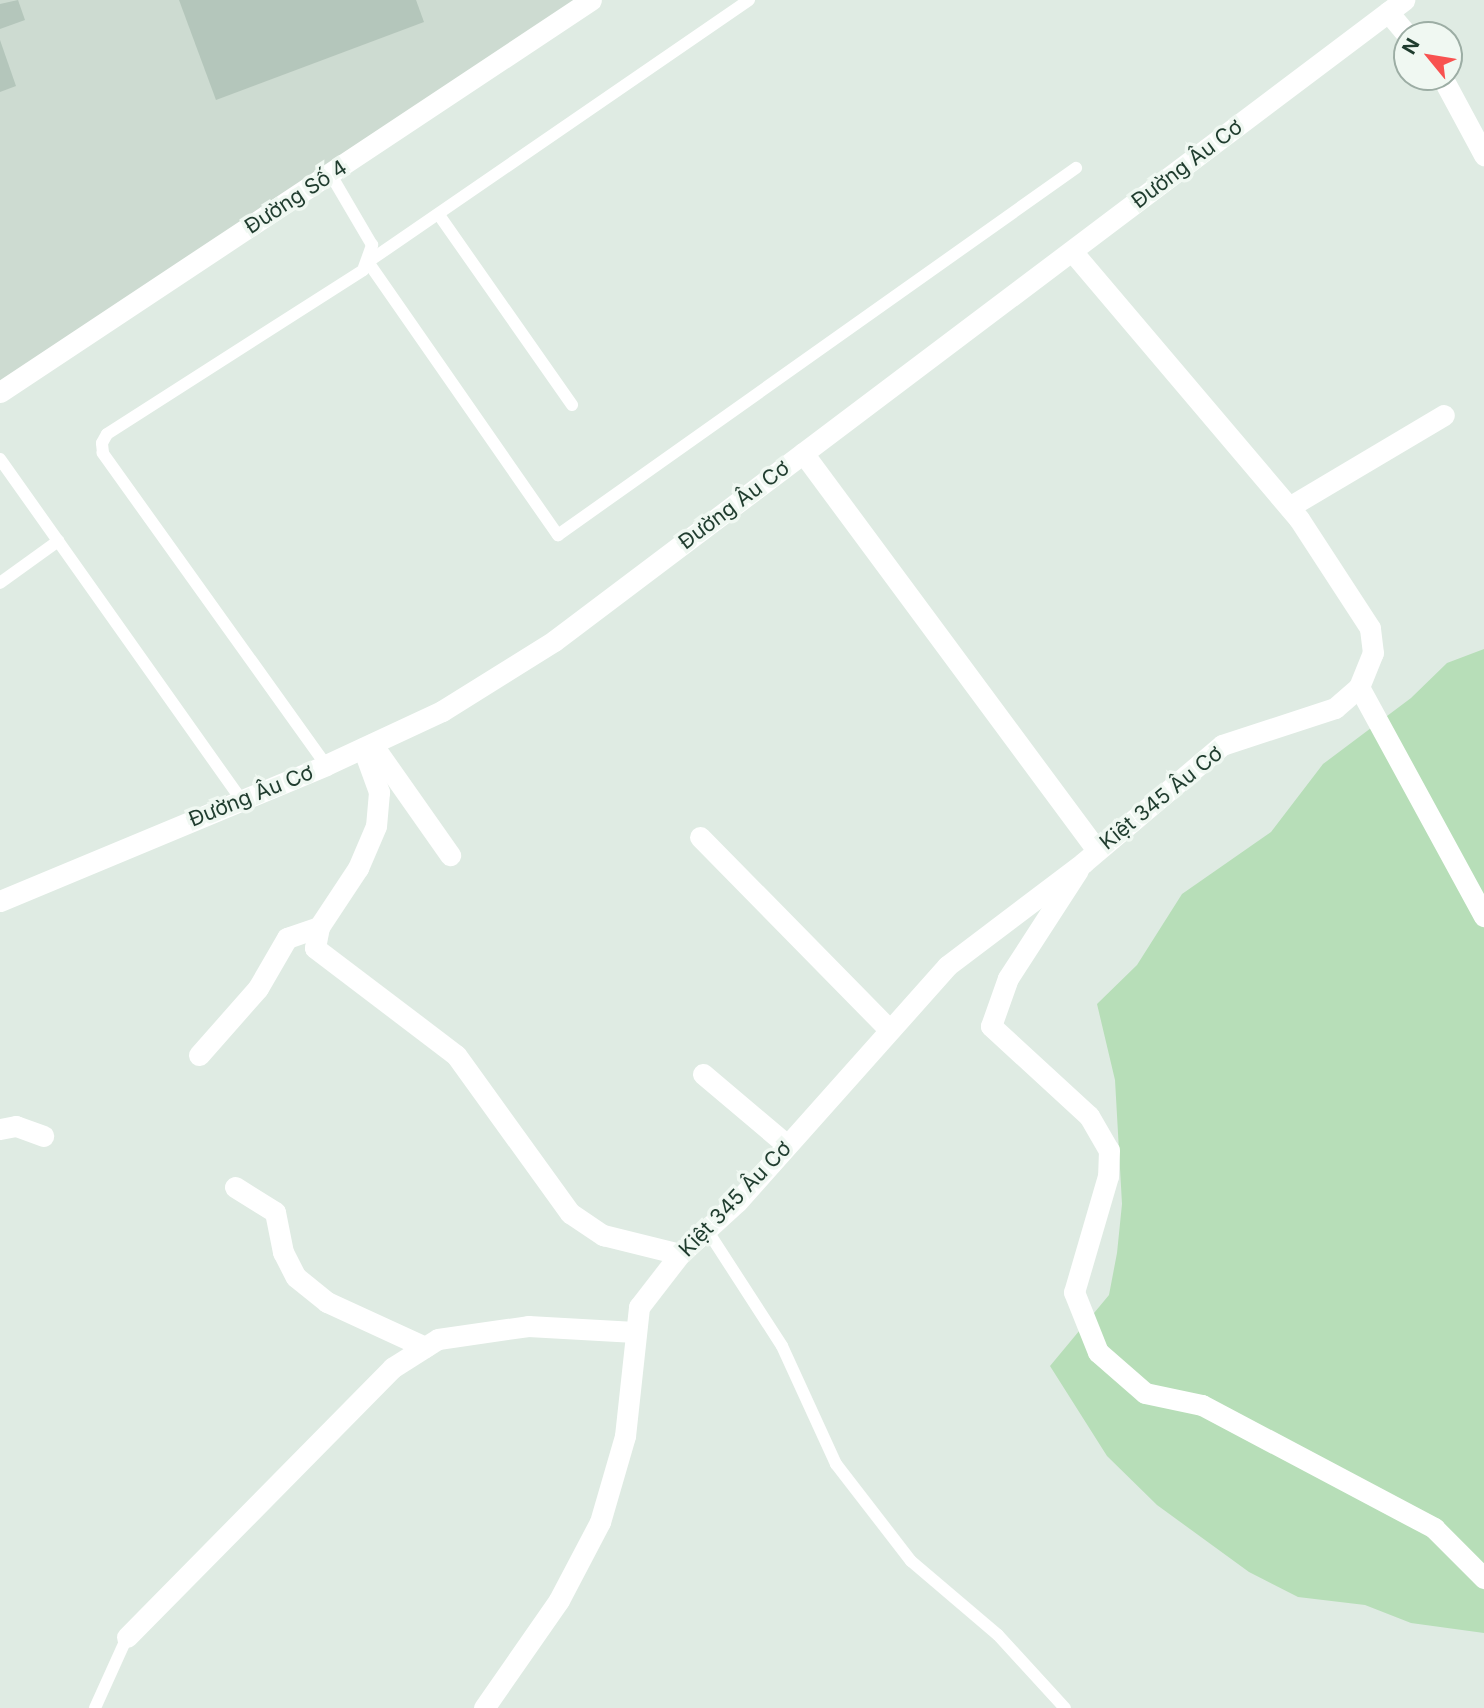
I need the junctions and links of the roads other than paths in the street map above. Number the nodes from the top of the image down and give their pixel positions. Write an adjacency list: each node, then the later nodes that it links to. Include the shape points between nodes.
1 (591, 0): 7 (street, Đường Số 4)
2 (749, 0): 8 (lane)
3 (1396, 6): 9 (street, Đường Âu Cơ)
4 (1450, 91): 5 (street)
5 (1484, 155)
6 (1076, 168): 10 (lane, via 558,535)
7 (331, 175): 10 (lane, via 370,237); 11 (street, Đường Số 4)
8 (439, 215): 10 (lane); 12 (lane)
9 (1072, 251): 14 (street, Đường Âu Cơ); 16 (street, Kiệt 345 Âu Cơ)
10 (368, 262): 21 (lane, via 107,434 103,443 103,453)
11 (0, 392)
12 (572, 405)
13 (1444, 415): 16 (street)
14 (803, 453): 20 (street, Đường Âu Cơ, via 554,641 442,711); 25 (street)
15 (0, 459): 17 (lane)
16 (1289, 507): 19 (street, Kiệt 345 Âu Cơ, via 1370,628 1373,653)
17 (58, 541): 18 (lane); 22 (lane)
18 (0, 583)
19 (1359, 687): 25 (street, Kiệt 345 Âu Cơ, via 1335,708 1222,745); 27 (street)
20 (367, 746): 21 (street, Đường Âu Cơ); 24 (street); 28 (street, via 379,792 376,826 358,868)
21 (326, 765): 22 (street, Đường Âu Cơ)
22 (241, 799): 26 (street, Đường Âu Cơ)
23 (700, 837): 29 (street)
24 (450, 855)
25 (1090, 856): 29 (street, Kiệt 345 Âu Cơ, via 947,966); 40 (street, via 1008,978 992,1026 1089,1116 1109,1150 1108,1176 1074,1292 1098,1352 1145,1393 1202,1405 1434,1528)
26 (0, 901)
27 (1484, 916)
28 (319, 927): 30 (street, via 287,938 258,988); 37 (street, via 315,948 456,1055 570,1213 603,1235)
29 (888, 1028): 34 (street, Kiệt 345 Âu Cơ)
30 (199, 1055)
31 (702, 1074): 34 (street)
32 (0, 1129): 33 (street, via 16,1126)
33 (43, 1136)
34 (787, 1145): 36 (street, Kiệt 345 Âu Cơ)
35 (235, 1187): 39 (street, via 275,1212 283,1252 296,1277 327,1302)
36 (707, 1230): 37 (street, Kiệt 345 Âu Cơ); 44 (lane, via 782,1346 836,1464 911,1561 998,1635)
37 (680, 1254): 38 (street, Kiệt 345 Âu Cơ, via 639,1307)
38 (635, 1332): 39 (street, via 528,1326 472,1331); 43 (street, via 634,1385 625,1436 600,1522 559,1600)
39 (425, 1347): 41 (street, via 392,1368)
40 (1484, 1578)
41 (127, 1637): 42 (lane)
42 (95, 1708)
43 (484, 1708)
44 (1065, 1708)

